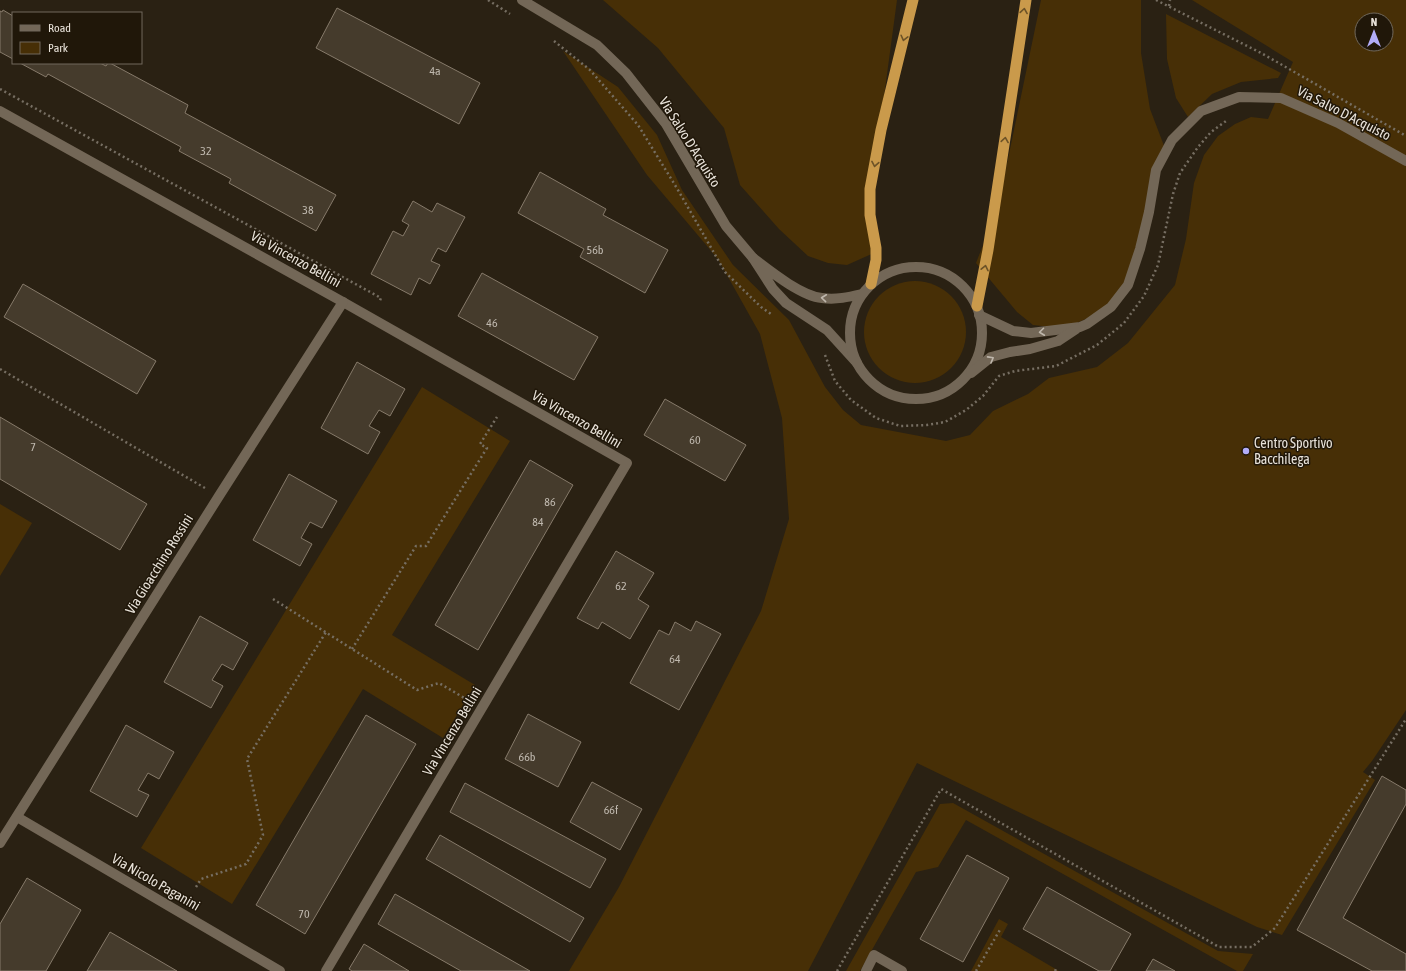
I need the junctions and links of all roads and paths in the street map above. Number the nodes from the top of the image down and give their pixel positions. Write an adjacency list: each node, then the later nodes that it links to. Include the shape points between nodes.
1 (488, 0): 8 (path)
2 (522, 0): 15 (street, Via Salvo D'Acquisto, via 597,45 626,73 666,124 726,226)
3 (914, 0): 16 (highway, one-way to 16, via 881,130 870,189 870,215 876,248)
4 (1026, 0): 19 (highway, one-way to 4)
5 (1156, 0): 7 (path)
6 (1170, 0): 7 (path)
7 (1169, 6): 13 (path, via 1263,54)
8 (515, 17)
9 (548, 38): 20 (path, via 590,70 638,125 725,272)
10 (0, 89): 21 (path, via 381,298)
11 (0, 111): 18 (street, Via Vincenzo Bellini)
12 (1231, 117): 23 (path, via 1211,132 1180,173 1158,265 1144,296 1124,323 1097,345 1056,366 1014,371 999,376 966,410 945,422 900,426 876,418 851,400 835,381)
13 (1406, 136)
14 (1406, 161): 22 (street, Via Salvo D'Acquisto, via 1338,123 1282,98 1239,97 1201,111 1172,140 1156,170 1142,241 1128,285 1111,307)
15 (753, 258): 17 (street, one-way to 15, via 846,298 821,298 788,284); 24 (street, via 773,289 786,303 827,330)
16 (871, 284): 17 (street, Via Salvo D'Acquisto); 19 (street, Via Salvo D'Acquisto, via 899,268 920,266 955,279 970,295)
17 (862, 294): 24 (street, Via Salvo D'Acquisto, via 855,305 850,324 850,342)
18 (343, 302): 21 (street, Via Vincenzo Bellini); 28 (street, Via Gioacchino Rossini)
19 (978, 310): 22 (street, Via Salvo D'Acquisto, one-way to 19, via 1031,333 1013,331); 26 (street, Via Salvo D'Acquisto, via 982,335 978,354 973,367)
20 (774, 316)
21 (371, 318): 39 (street, Via Vincenzo Bellini, via 627,463)
22 (1080, 327): 26 (street, one-way to 22, via 991,357 1058,341)
23 (824, 350)
24 (857, 363): 26 (street, Via Salvo D'Acquisto, via 874,385 904,398 933,397)
25 (0, 369): 28 (path)
26 (960, 382)
27 (497, 417): 31 (path, via 480,444 487,448 467,481 426,546 416,546)
28 (219, 496): 34 (street, Via Gioacchino Rossini)
29 (273, 599): 30 (path)
30 (326, 632): 31 (path); 36 (path, via 247,759 263,835 246,864 201,879)
31 (352, 649): 32 (path, via 417,690 439,683)
32 (466, 699)
33 (1406, 719): 40 (path, via 1274,928 1252,947 1219,947 941,789)
34 (17, 817): 35 (street, Via Gioacchino Rossini); 38 (street, Via Nicolo Paganini)
35 (0, 843)
36 (196, 887)
37 (1002, 928): 43 (path)
38 (280, 971)
39 (326, 971)
40 (837, 971)
41 (866, 971): 42 (street, via 874,956)
42 (902, 971)
43 (976, 971)

